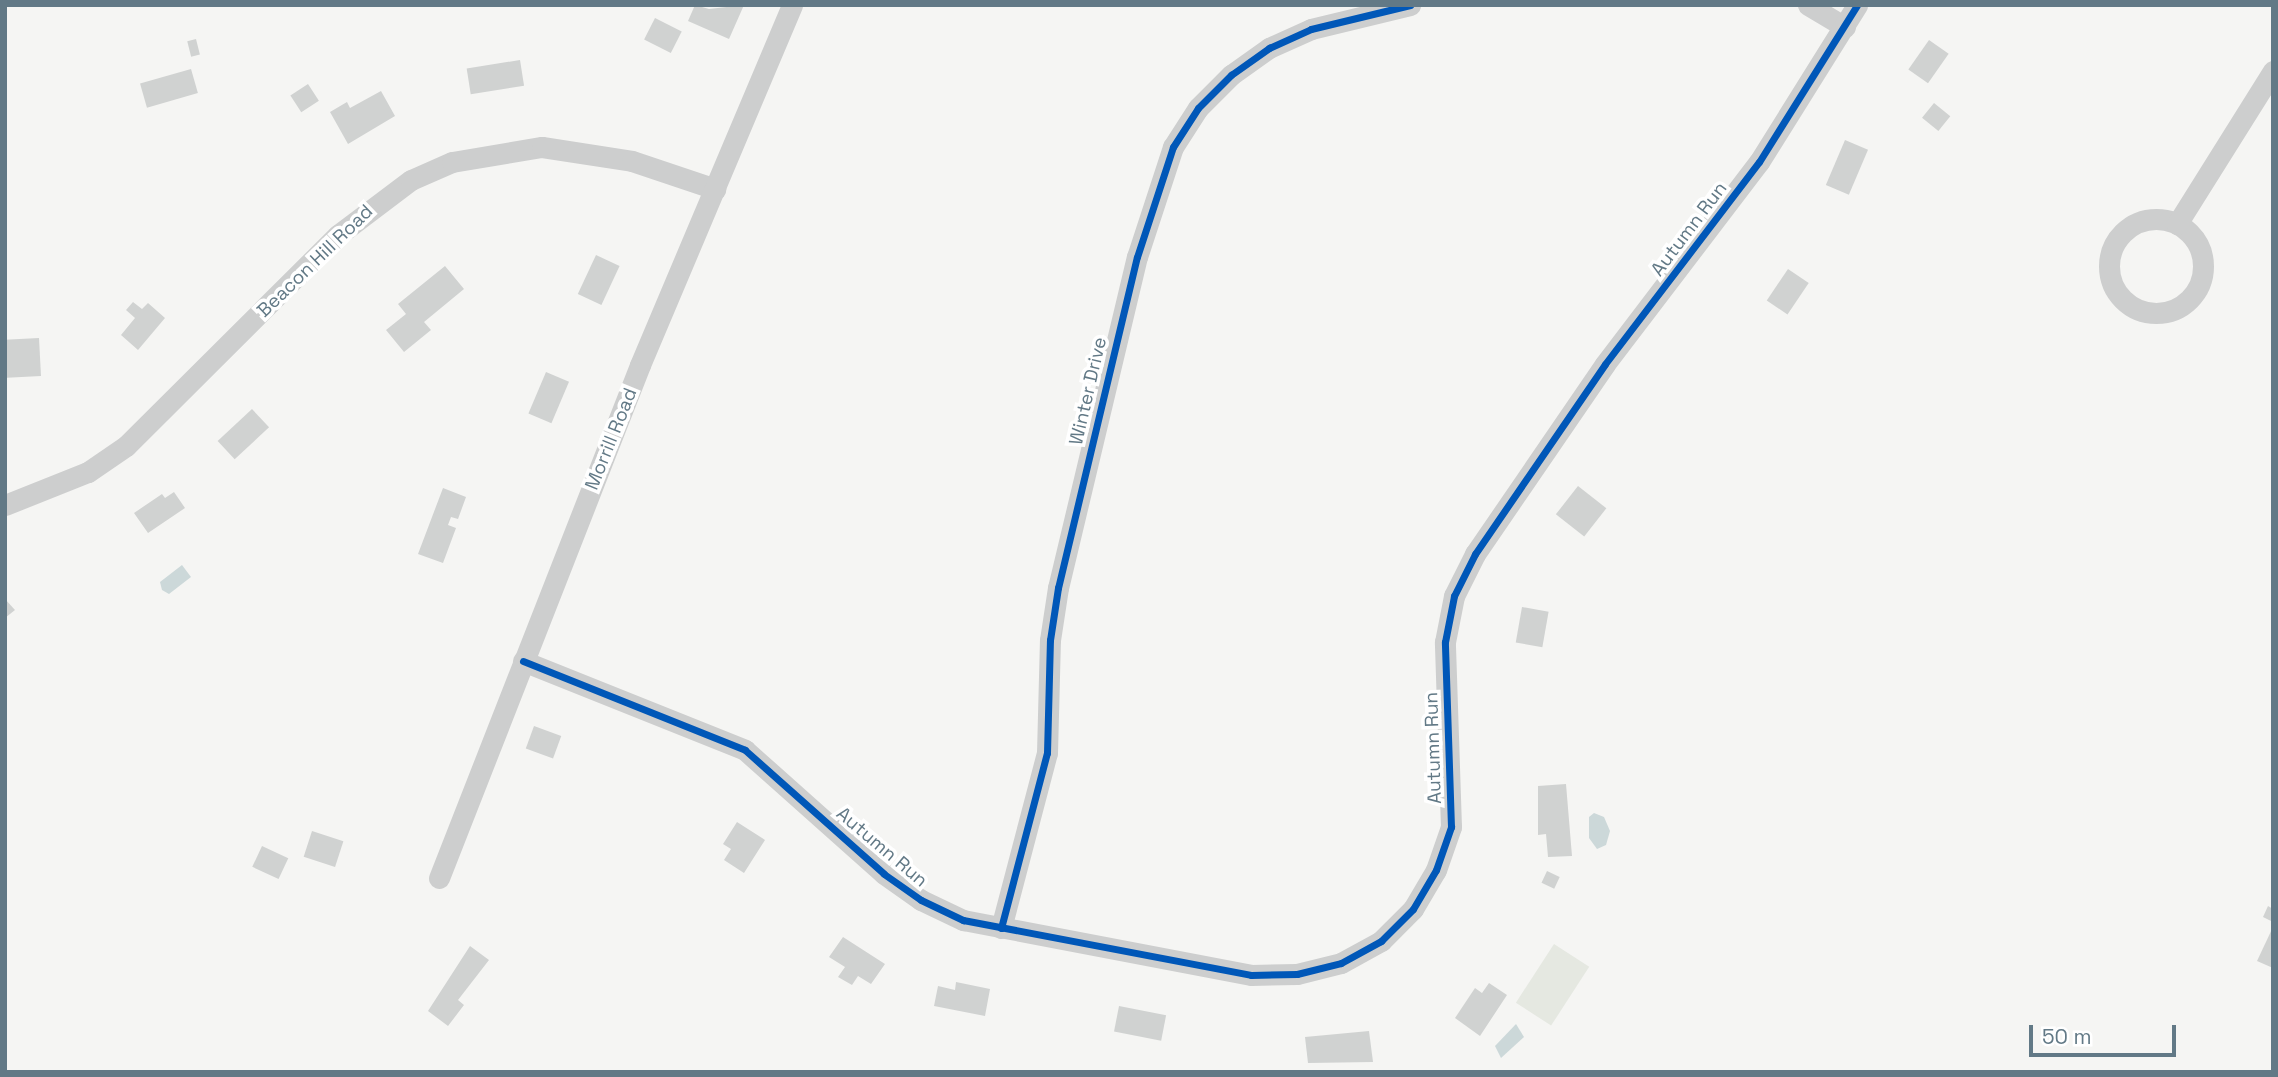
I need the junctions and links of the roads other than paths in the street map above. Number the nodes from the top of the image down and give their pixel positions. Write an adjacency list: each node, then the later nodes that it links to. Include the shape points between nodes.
1 (792, 5): 7 (street, Morrill Road)
2 (1410, 5): 12 (street, Winter Drive, via 1311,29 1269,48 1231,75 1198,108 1173,148 1136,257 1058,588 1050,640 1045,767)
3 (1808, 5): 5 (street)
4 (1857, 5): 5 (street, Autumn Run)
5 (1845, 27): 12 (street, Autumn Run, via 1759,162 1525,476 1454,596 1445,642 1451,827 1436,870 1413,909 1381,941 1341,963 1297,974 1251,975)
6 (2273, 71): 8 (street)
7 (715, 189): 9 (street, Beacon Hill Road, via 632,160 542,147 474,157 411,180 338,235 126,446 78,477); 10 (street, Morrill Road)
8 (2177, 223): 8 (street, via 2196,239 2202,254 2200,284 2192,297 2166,312 2136,309 2113,288 2108,272 2115,241 2139,221 2155,218)
9 (5, 505)
10 (523, 661): 11 (street, Morrill Road); 12 (street, Autumn Run, via 745,750 884,874 921,900 963,920)
11 (439, 877)
12 (1001, 928)

